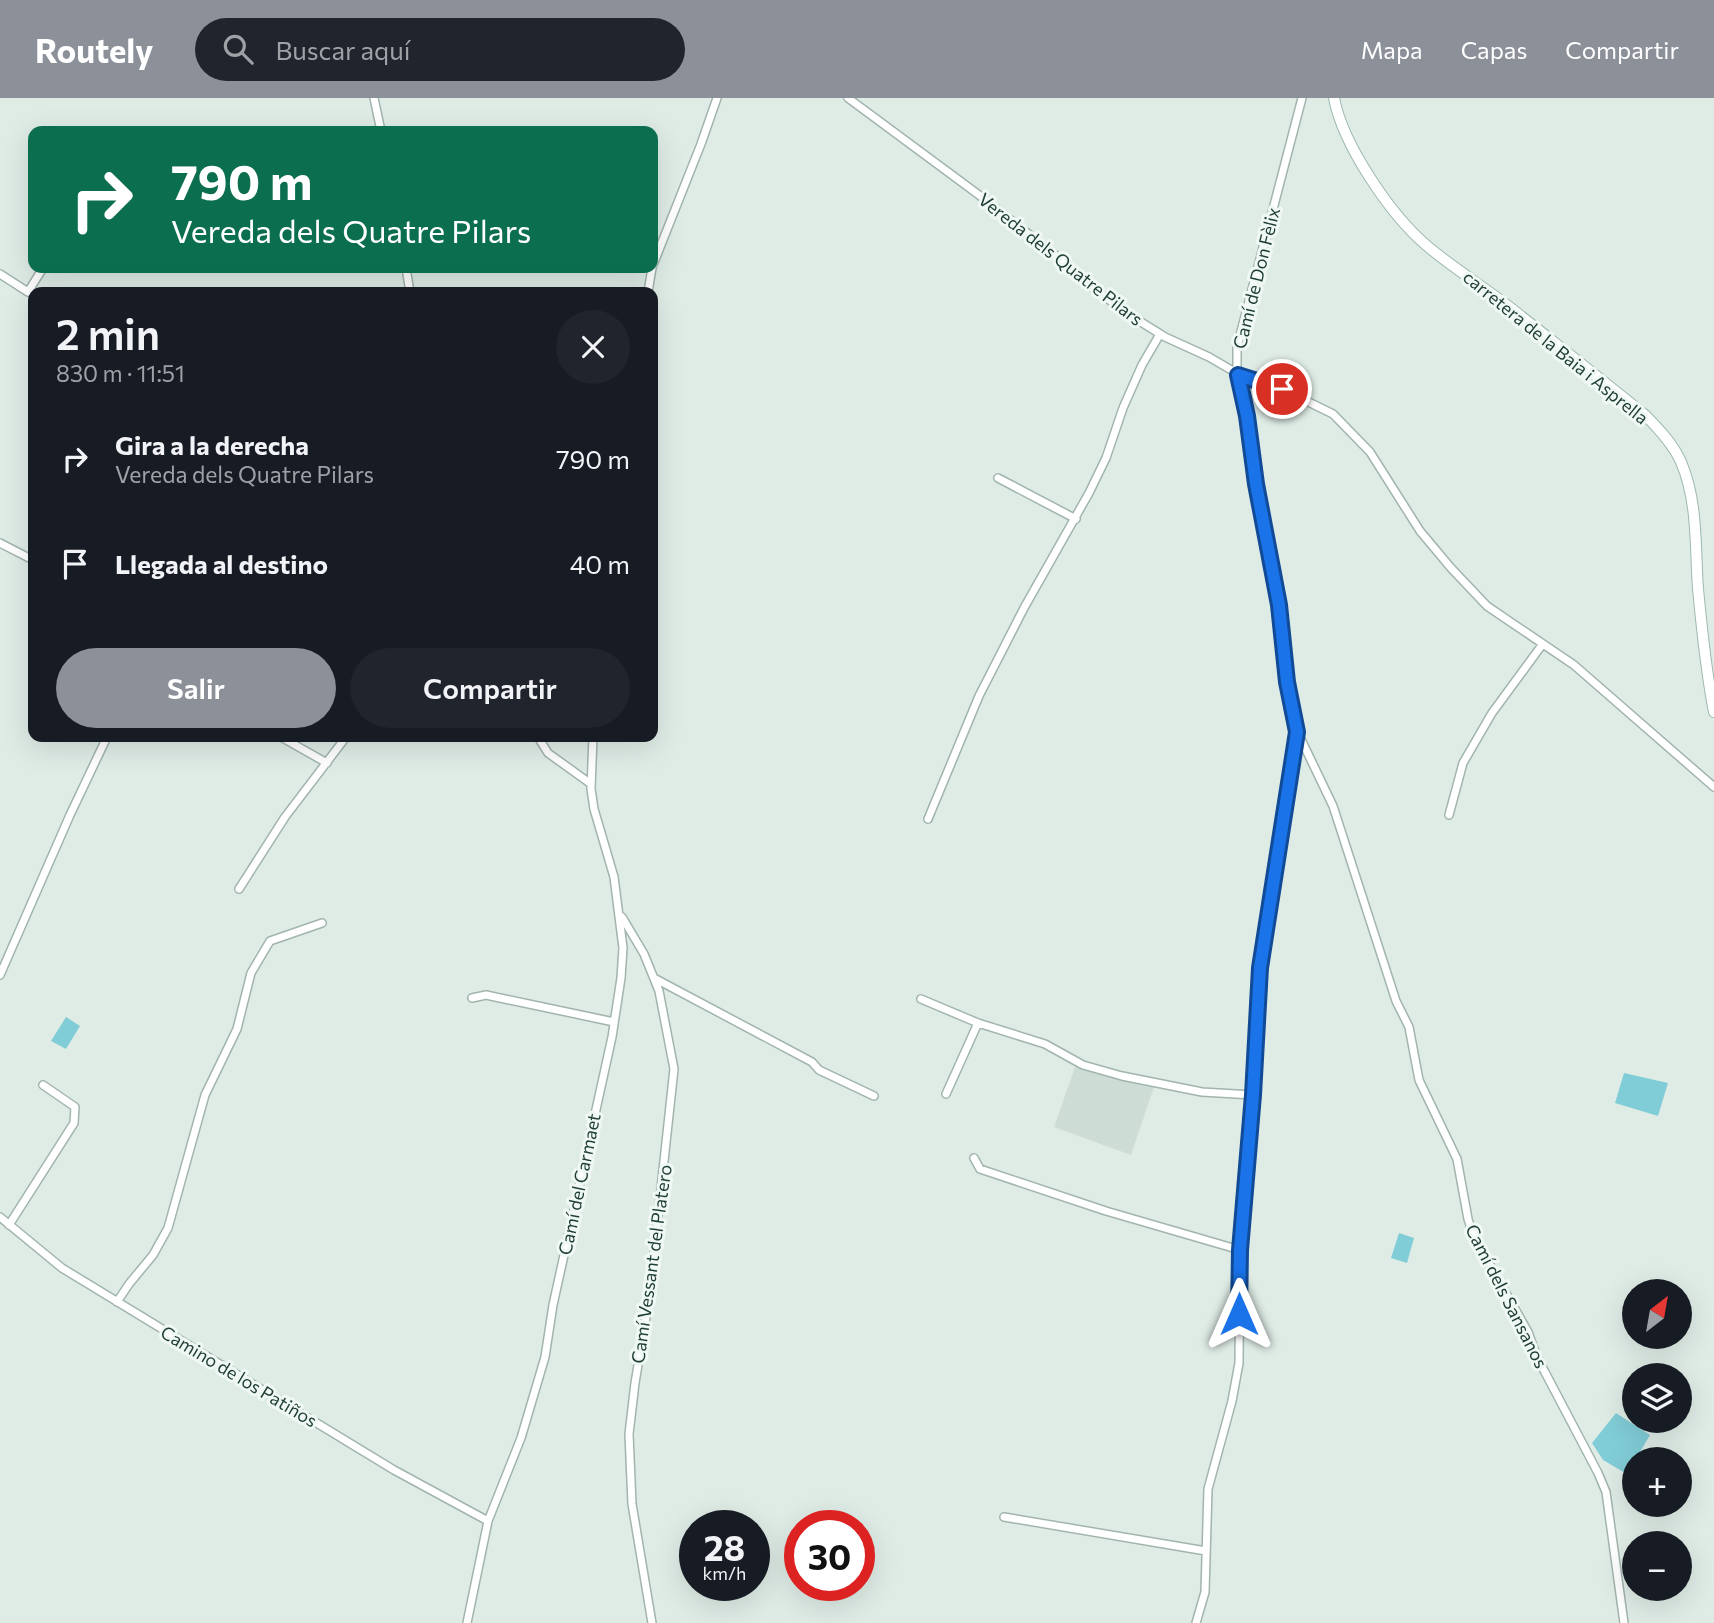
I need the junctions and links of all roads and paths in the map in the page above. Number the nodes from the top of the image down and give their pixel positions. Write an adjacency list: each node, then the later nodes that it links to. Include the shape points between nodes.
1 (374, 98): 6 (street)
2 (717, 98): 7 (street)
3 (848, 98): 10 (street, Vereda dels Quatre Pilars, via 1004,214 1094,289)
4 (1303, 98): 11 (street, Camí de Don Fèlix, via 1237,347)
5 (1334, 98): 17 (main road, carretera de la Baia i Asprella, via 1347,139 1404,222 1645,415 1680,459 1693,510)
6 (380, 126)
7 (658, 251)
8 (0, 274): 9 (street)
9 (28, 292)
10 (1160, 334): 11 (street, Vereda dels Quatre Pilars); 13 (street, via 1142,365 1106,458)
11 (1238, 375): 16 (street, Vereda dels Quatre Pilars, via 1282,389 1333,414 1370,452 1420,531 1451,568 1488,606); 18 (street, Camí de Don Fèlix)
12 (998, 478): 13 (street)
13 (1076, 519): 28 (street, via 979,696)
14 (0, 543): 15 (street)
15 (28, 557)
16 (1542, 645): 26 (street, Vereda dels Quatre Pilars, via 1574,665); 27 (street, via 1462,763)
17 (1714, 712)
18 (1297, 732): 40 (street, Camí de Don Fèlix, via 1260,968); 53 (street, Camí dels Sansanos, via 1333,806 1396,1001 1409,1027 1419,1080 1457,1159 1474,1237 1528,1332 1606,1492)
19 (105, 742): 32 (street)
20 (290, 742): 24 (street)
21 (342, 742): 24 (street)
22 (541, 742): 25 (street, via 548,753)
23 (593, 742): 25 (street, Camí del Carmaet)
24 (327, 763): 29 (street, via 285,817)
25 (591, 784): 30 (street, Camí del Carmaet)
26 (1714, 787)
27 (1449, 815)
28 (928, 819)
29 (239, 889)
30 (620, 914): 33 (street, Camí Vessant del Platero); 36 (street, Camí del Carmaet, via 623,948)
31 (322, 923): 46 (street, via 270,941 251,973 237,1029 205,1095 168,1228)
32 (0, 975)
33 (653, 977): 41 (street); 51 (street, Camí Vessant del Platero, via 674,1069 629,1434 632,1504)
34 (472, 998): 36 (street, via 486,995)
35 (921, 999): 37 (street)
36 (614, 1022): 48 (street, Camí del Carmaet, via 545,1357 521,1437)
37 (978, 1023): 39 (street); 40 (street, via 1122,1076 1202,1092)
38 (43, 1085): 44 (street, via 75,1107 74,1123)
39 (946, 1094)
40 (1253, 1095): 45 (street, Camí de Don Fèlix)
41 (874, 1096)
42 (974, 1158): 45 (street, via 981,1169)
43 (0, 1218): 44 (street, Camino de los Patiños)
44 (9, 1225): 46 (street, Camino de los Patiños, via 62,1268)
45 (1240, 1250): 49 (street, Camí de Don Fèlix, via 1239,1363 1208,1489)
46 (117, 1302): 48 (street, Camino de los Patiños, via 394,1470)
47 (1004, 1517): 49 (street)
48 (488, 1521): 50 (street, Camí del Carmaet)
49 (1206, 1551): 52 (street, Camí de Don Fèlix, via 1205,1592)
50 (467, 1623)
51 (652, 1623)
52 (1196, 1623)
53 (1624, 1623)

